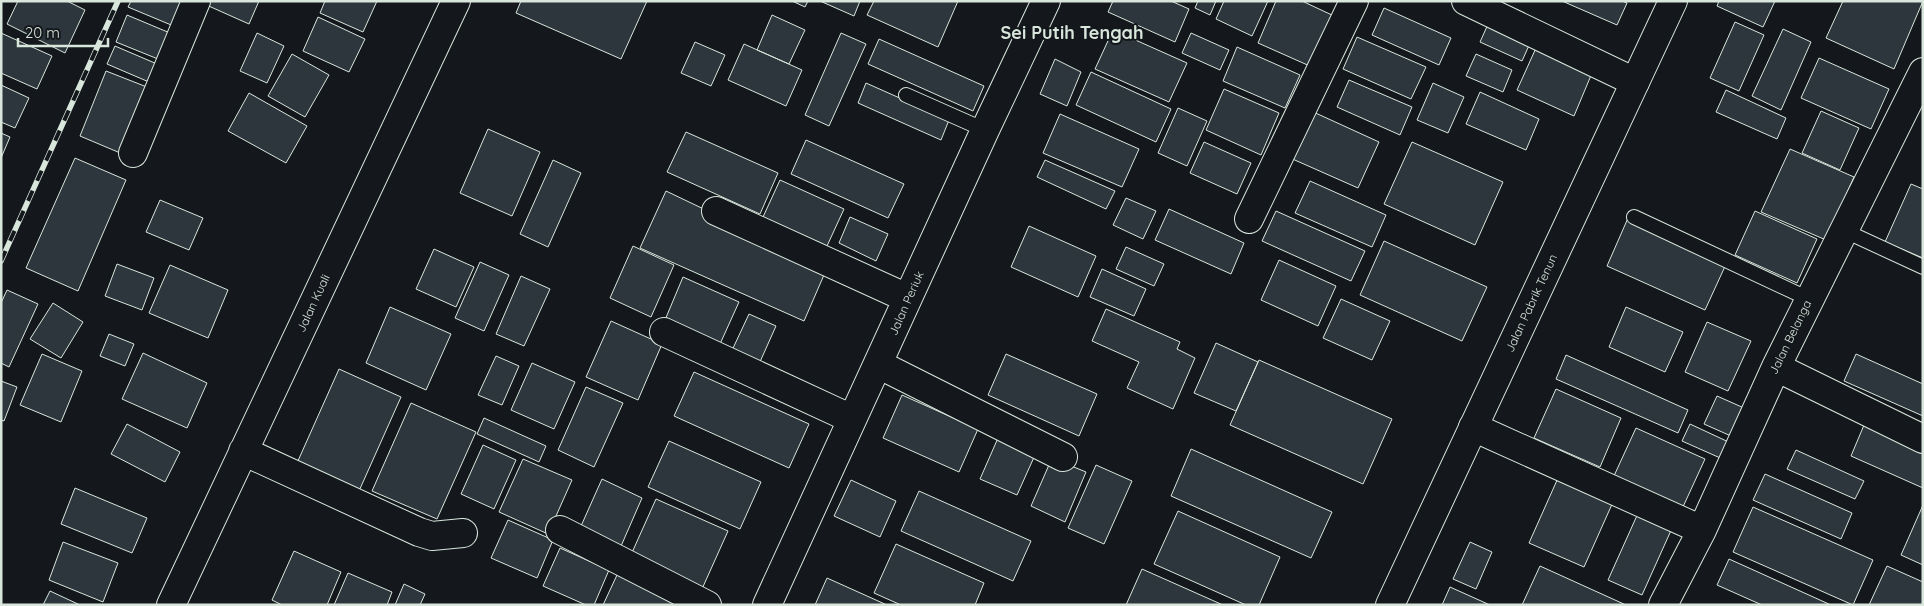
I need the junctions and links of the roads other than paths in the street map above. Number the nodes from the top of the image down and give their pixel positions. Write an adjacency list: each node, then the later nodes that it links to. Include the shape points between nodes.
1 (196, 1): 11 (street)
2 (456, 1): 25 (street, Jalan Kuali)
3 (1046, 1): 10 (street, Jalan Periuk)
4 (1354, 1): 14 (street)
5 (1466, 1): 8 (street)
6 (1673, 1): 8 (street, Jalan Pabrik Tenun)
7 (1923, 72): 15 (street, Jalan Belanga)
8 (1635, 82): 23 (street, Jalan Pabrik Tenun)
9 (906, 95): 10 (lane)
10 (985, 130): 17 (street, Jalan Periuk)
11 (133, 153)
12 (716, 211): 17 (street)
13 (1634, 217): 18 (lane)
14 (1250, 220)
15 (1843, 230): 16 (lane); 18 (street, Jalan Belanga)
16 (1923, 267)
17 (908, 298): 20 (street, Jalan Periuk)
18 (1809, 299): 21 (street, Jalan Belanga)
19 (664, 332): 22 (street)
20 (878, 364): 22 (street, Jalan Periuk); 26 (street)
21 (1776, 367): 24 (street); 28 (street, Jalan Belanga)
22 (852, 419): 32 (street, Jalan Periuk)
23 (1473, 427): 28 (street); 33 (street, Jalan Pabrik Tenun)
24 (1923, 440)
25 (243, 451): 29 (street, via 418,532 432,536); 30 (street, Jalan Kuali)
26 (1063, 457)
27 (560, 530): 31 (street)
28 (1702, 530): 34 (street, Jalan Belanga)
29 (463, 533)
30 (172, 605)
31 (708, 605)
32 (767, 605)
33 (1390, 605)
34 (1662, 605)

